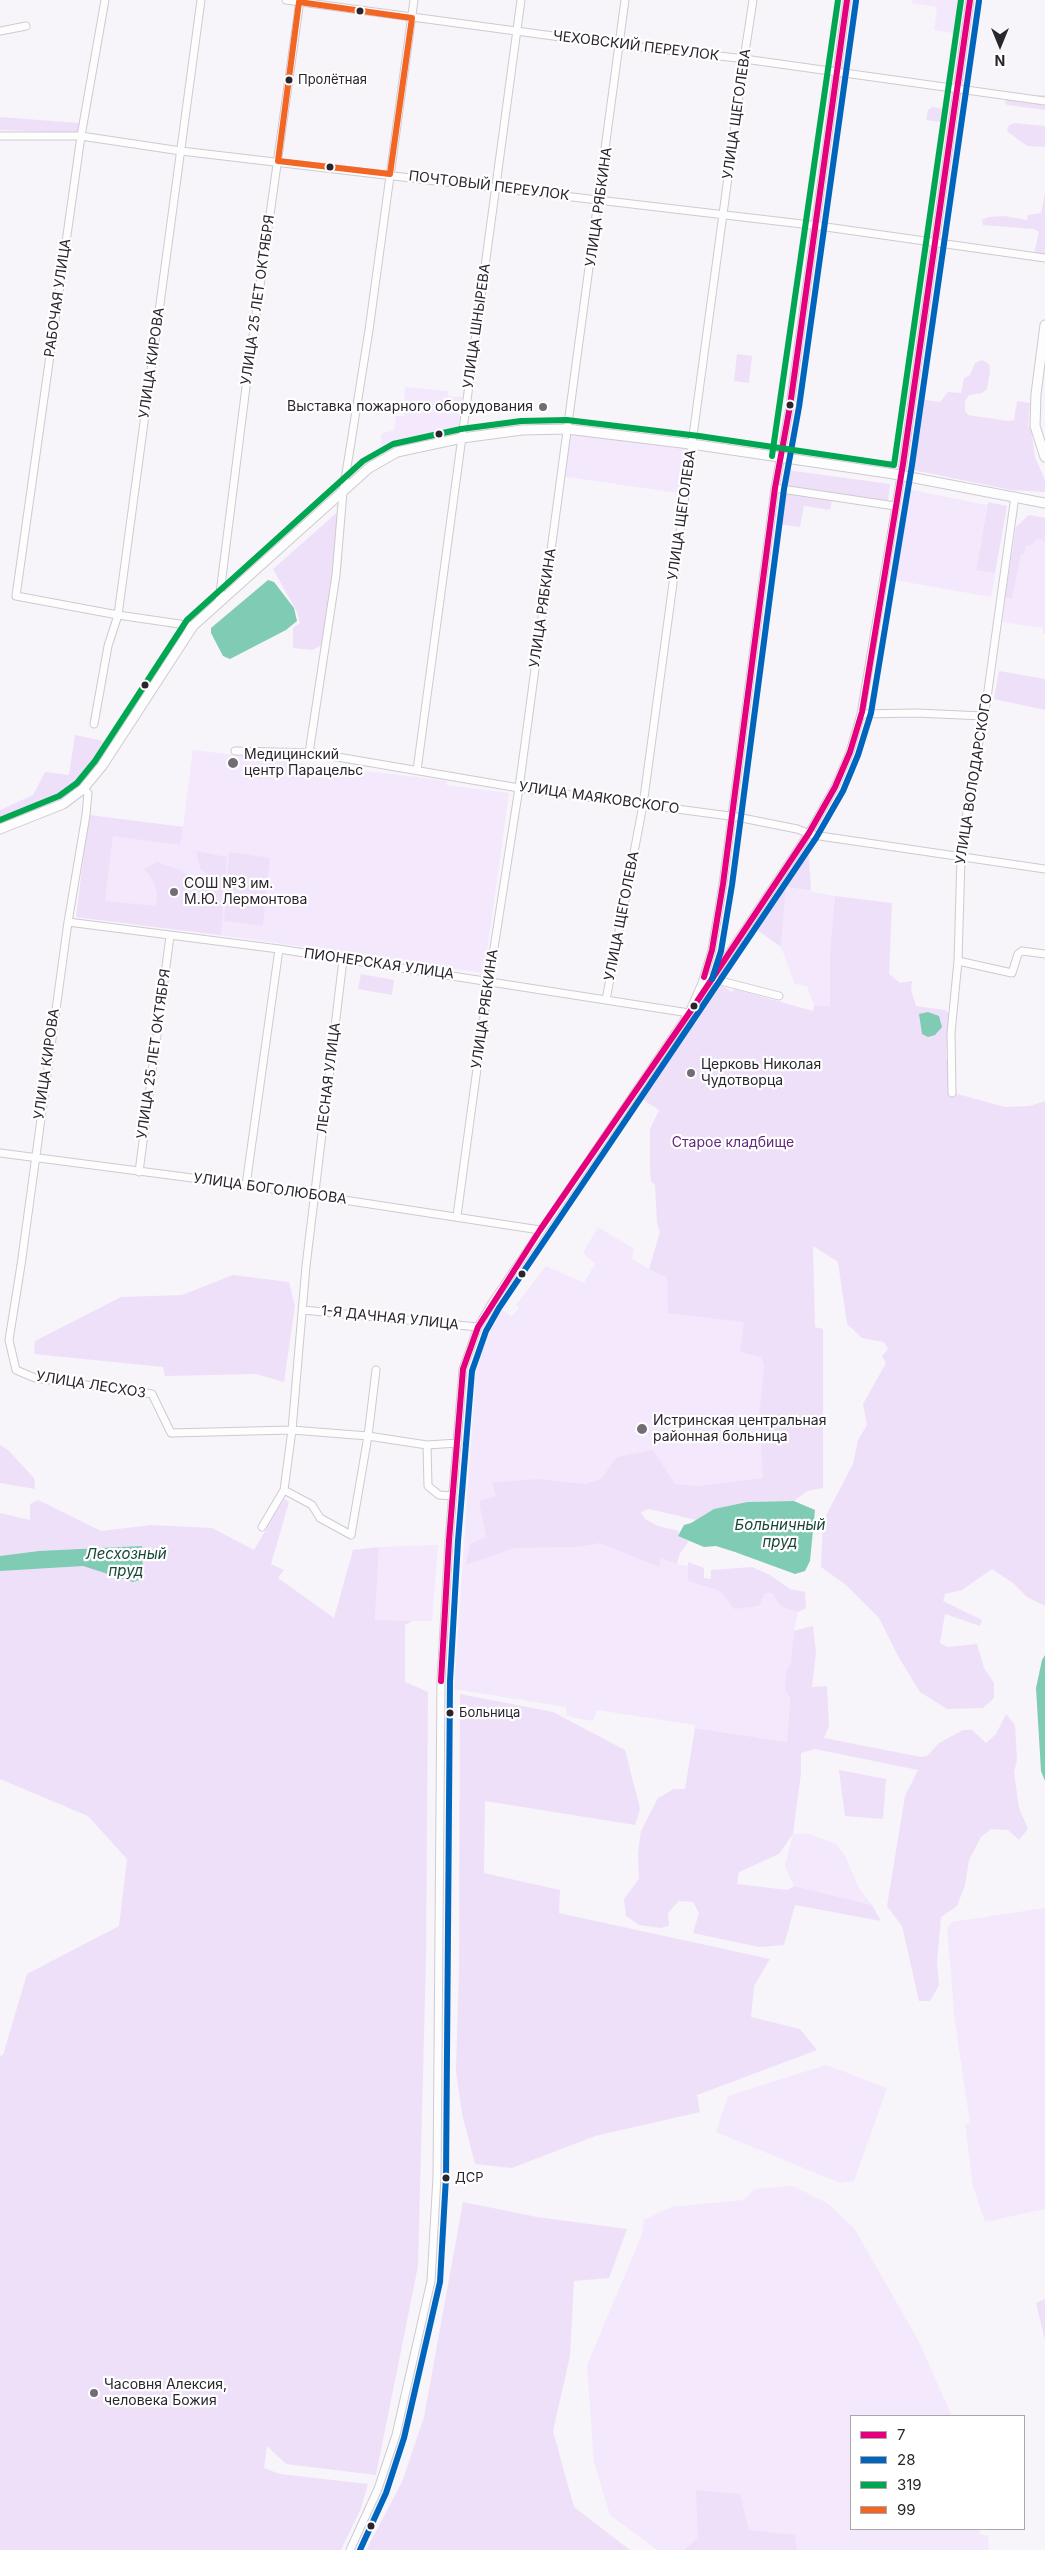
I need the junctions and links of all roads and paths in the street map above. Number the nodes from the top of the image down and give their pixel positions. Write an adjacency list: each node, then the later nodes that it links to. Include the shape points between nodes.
1 (105, 0): 21 (street, РАБОЧАЯ УЛИЦА)
2 (200, 0): 22 (street, УЛИЦА КИРОВА)
3 (286, 0): 10 (street, ЧЕХОВСКИЙ ПЕРЕУЛОК)
4 (414, 0): 11 (street)
5 (521, 0): 14 (street, УЛИЦА ШНЫРЕВА)
6 (625, 0): 15 (street, УЛИЦА РЯБКИНА)
7 (754, 0): 16 (street, УЛИЦА ЩЕГОЛЕВА)
8 (847, 0): 17 (street)
9 (970, 0): 18 (street)
10 (300, 1): 11 (street, ЧЕХОВСКИЙ ПЕРЕУЛОК); 23 (street, УЛИЦА 25 ЛЕТ ОКТЯБРЯ)
11 (412, 18): 14 (street, ЧЕХОВСКИЙ ПЕРЕУЛОК); 24 (street)
12 (26, 26): 13 (street)
13 (0, 31)
14 (517, 32): 15 (street, ЧЕХОВСКИЙ ПЕРЕУЛОК); 25 (street, УЛИЦА ШНЫРЕВА)
15 (620, 45): 16 (street, ЧЕХОВСКИЙ ПЕРЕУЛОК); 26 (street, УЛИЦА РЯБКИНА)
16 (744, 59): 17 (street, ЧЕХОВСКИЙ ПЕРЕУЛОК); 27 (street, УЛИЦА ЩЕГОЛЕВА)
17 (836, 73): 18 (street, ЧЕХОВСКИЙ ПЕРЕУЛОК); 28 (street)
18 (958, 88): 19 (street, ЧЕХОВСКИЙ ПЕРЕУЛОК); 29 (street)
19 (1045, 101)
20 (0, 136): 21 (street, ПОЧТОВЫЙ ПЕРЕУЛОК)
21 (81, 136): 22 (street, ПОЧТОВЫЙ ПЕРЕУЛОК); 46 (street, РАБОЧАЯ УЛИЦА, via 16,596)
22 (181, 151): 23 (street, ПОЧТОВЫЙ ПЕРЕУЛОК); 46 (street, УЛИЦА КИРОВА)
23 (278, 162): 24 (street, ПОЧТОВЫЙ ПЕРЕУЛОК); 45 (street, УЛИЦА 25 ЛЕТ ОКТЯБРЯ, via 246,379)
24 (390, 174): 25 (street, ПОЧТОВЫЙ ПЕРЕУЛОК); 39 (street, via 370,330)
25 (496, 187): 26 (street, ПОЧТОВЫЙ ПЕРЕУЛОК); 33 (street, УЛИЦА ШНЫРЕВА)
26 (600, 200): 27 (street, ПОЧТОВЫЙ ПЕРЕУЛОК); 32 (street, УЛИЦА РЯБКИНА)
27 (723, 215): 28 (street, ПОЧТОВЫЙ ПЕРЕУЛОК); 34 (street, УЛИЦА ЩЕГОЛЕВА)
28 (815, 226): 29 (street, ПОЧТОВЫЙ ПЕРЕУЛОК); 35 (street)
29 (936, 242): 30 (street, ПОЧТОВЫЙ ПЕРЕУЛОК); 37 (street)
30 (1045, 258)
31 (1045, 325): 36 (main road, via 1035,426)
32 (567, 429): 33 (main road, via 522,430); 34 (main road); 54 (street, УЛИЦА РЯБКИНА)
33 (462, 438): 39 (main road, via 397,452 369,468); 53 (street, УЛИЦА ШНЫРЕВА)
34 (692, 445): 35 (main road); 56 (street, УЛИЦА ЩЕГОЛЕВА)
35 (781, 457): 37 (main road); 38 (street)
36 (1045, 457)
37 (901, 475): 40 (main road); 44 (street)
38 (775, 488): 44 (street); 57 (street)
39 (343, 492): 45 (main road); 52 (street, via 341,539)
40 (1015, 496): 42 (main road); 49 (street, УЛИЦА ВОЛОДАРСКОГО)
41 (1045, 496): 42 (main road)
42 (1030, 499): 43 (main road)
43 (1045, 503)
44 (895, 506): 48 (street)
45 (219, 601): 47 (main road)
46 (118, 615): 47 (street); 50 (street, УЛИЦА КИРОВА, via 108,646)
47 (193, 626): 55 (main road)
48 (861, 714): 49 (street); 59 (street, via 835,787)
49 (984, 716): 60 (street, УЛИЦА ВОЛОДАРСКОГО)
50 (94, 724)
51 (235, 750): 52 (street, УЛИЦА МАЯКОВСКОГО)
52 (309, 753): 53 (street, УЛИЦА МАЯКОВСКОГО)
53 (417, 770): 54 (street, УЛИЦА МАЯКОВСКОГО)
54 (519, 788): 56 (street, УЛИЦА МАЯКОВСКОГО); 72 (street, УЛИЦА РЯБКИНА)
55 (84, 789): 58 (main road, via 63,804); 62 (street, УЛИЦА КИРОВА, via 88,793 86,816)
56 (643, 805): 57 (street, УЛИЦА МАЯКОВСКОГО); 74 (street, УЛИЦА ЩЕГОЛЕВА)
57 (732, 817): 59 (street, УЛИЦА МАЯКОВСКОГО); 65 (street)
58 (0, 830)
59 (809, 832): 60 (street, УЛИЦА МАЯКОВСКОГО); 68 (street)
60 (961, 858): 61 (street, УЛИЦА МАЯКОВСКОГО); 69 (street, УЛИЦА ВОЛОДАРСКОГО)
61 (1045, 868)
62 (68, 922): 63 (street, ПИОНЕРСКАЯ УЛИЦА); 78 (street, УЛИЦА КИРОВА)
63 (170, 936): 64 (street, ПИОНЕРСКАЯ УЛИЦА); 79 (street, УЛИЦА 25 ЛЕТ ОКТЯБРЯ)
64 (279, 949): 67 (street, ПИОНЕРСКАЯ УЛИЦА); 80 (street)
65 (712, 950): 68 (street, via 714,966); 70 (street)
66 (1045, 954): 69 (street, via 1022,951 1012,973)
67 (344, 960): 72 (street, ПИОНЕРСКАЯ УЛИЦА); 81 (street, ЛЕСНАЯ УЛИЦА)
68 (723, 961): 71 (street)
69 (958, 961): 76 (street, УЛИЦА ВОЛОДАРСКОГО, via 952,1033)
70 (704, 976): 71 (street); 75 (street)
71 (712, 979): 73 (street); 75 (street)
72 (489, 980): 74 (street, ПИОНЕРСКАЯ УЛИЦА); 82 (street, УЛИЦА РЯБКИНА)
73 (779, 996)
74 (606, 1000): 75 (street, ПИОНЕРСКАЯ УЛИЦА)
75 (689, 1013): 83 (street)
76 (952, 1093)
77 (0, 1154): 78 (street, УЛИЦА БОГОЛЮБОВА)
78 (34, 1158): 79 (street, УЛИЦА БОГОЛЮБОВА); 86 (street, УЛИЦА КИРОВА)
79 (139, 1172): 80 (street, УЛИЦА БОГОЛЮБОВА)
80 (246, 1185): 81 (street, УЛИЦА БОГОЛЮБОВА)
81 (315, 1196): 82 (street, УЛИЦА БОГОЛЮБОВА); 84 (street, ЛЕСНАЯ УЛИЦА)
82 (456, 1216): 83 (street, УЛИЦА БОГОЛЮБОВА)
83 (540, 1230): 85 (street)
84 (303, 1310): 85 (street, 1-Я ДАЧНАЯ УЛИЦА); 88 (street, ЛЕСНАЯ УЛИЦА)
85 (478, 1327): 90 (street, via 464,1369)
86 (9, 1340): 88 (street, УЛИЦА ЛЕСХОЗ, via 16,1370 35,1378 152,1394 171,1433)
87 (376, 1370): 89 (street)
88 (292, 1430): 89 (street); 92 (street, ЛЕСНАЯ УЛИЦА)
89 (368, 1436): 91 (street); 92 (street, via 351,1535 320,1518 312,1505)
90 (458, 1443): 91 (street); 93 (street)
91 (427, 1445): 93 (street, via 428,1486 439,1495)
92 (284, 1490): 94 (street)
93 (453, 1496): 95 (street, via 441,1681 437,2177 431,2281 396,2435 378,2490)
94 (262, 1528)
95 (350, 2550)

